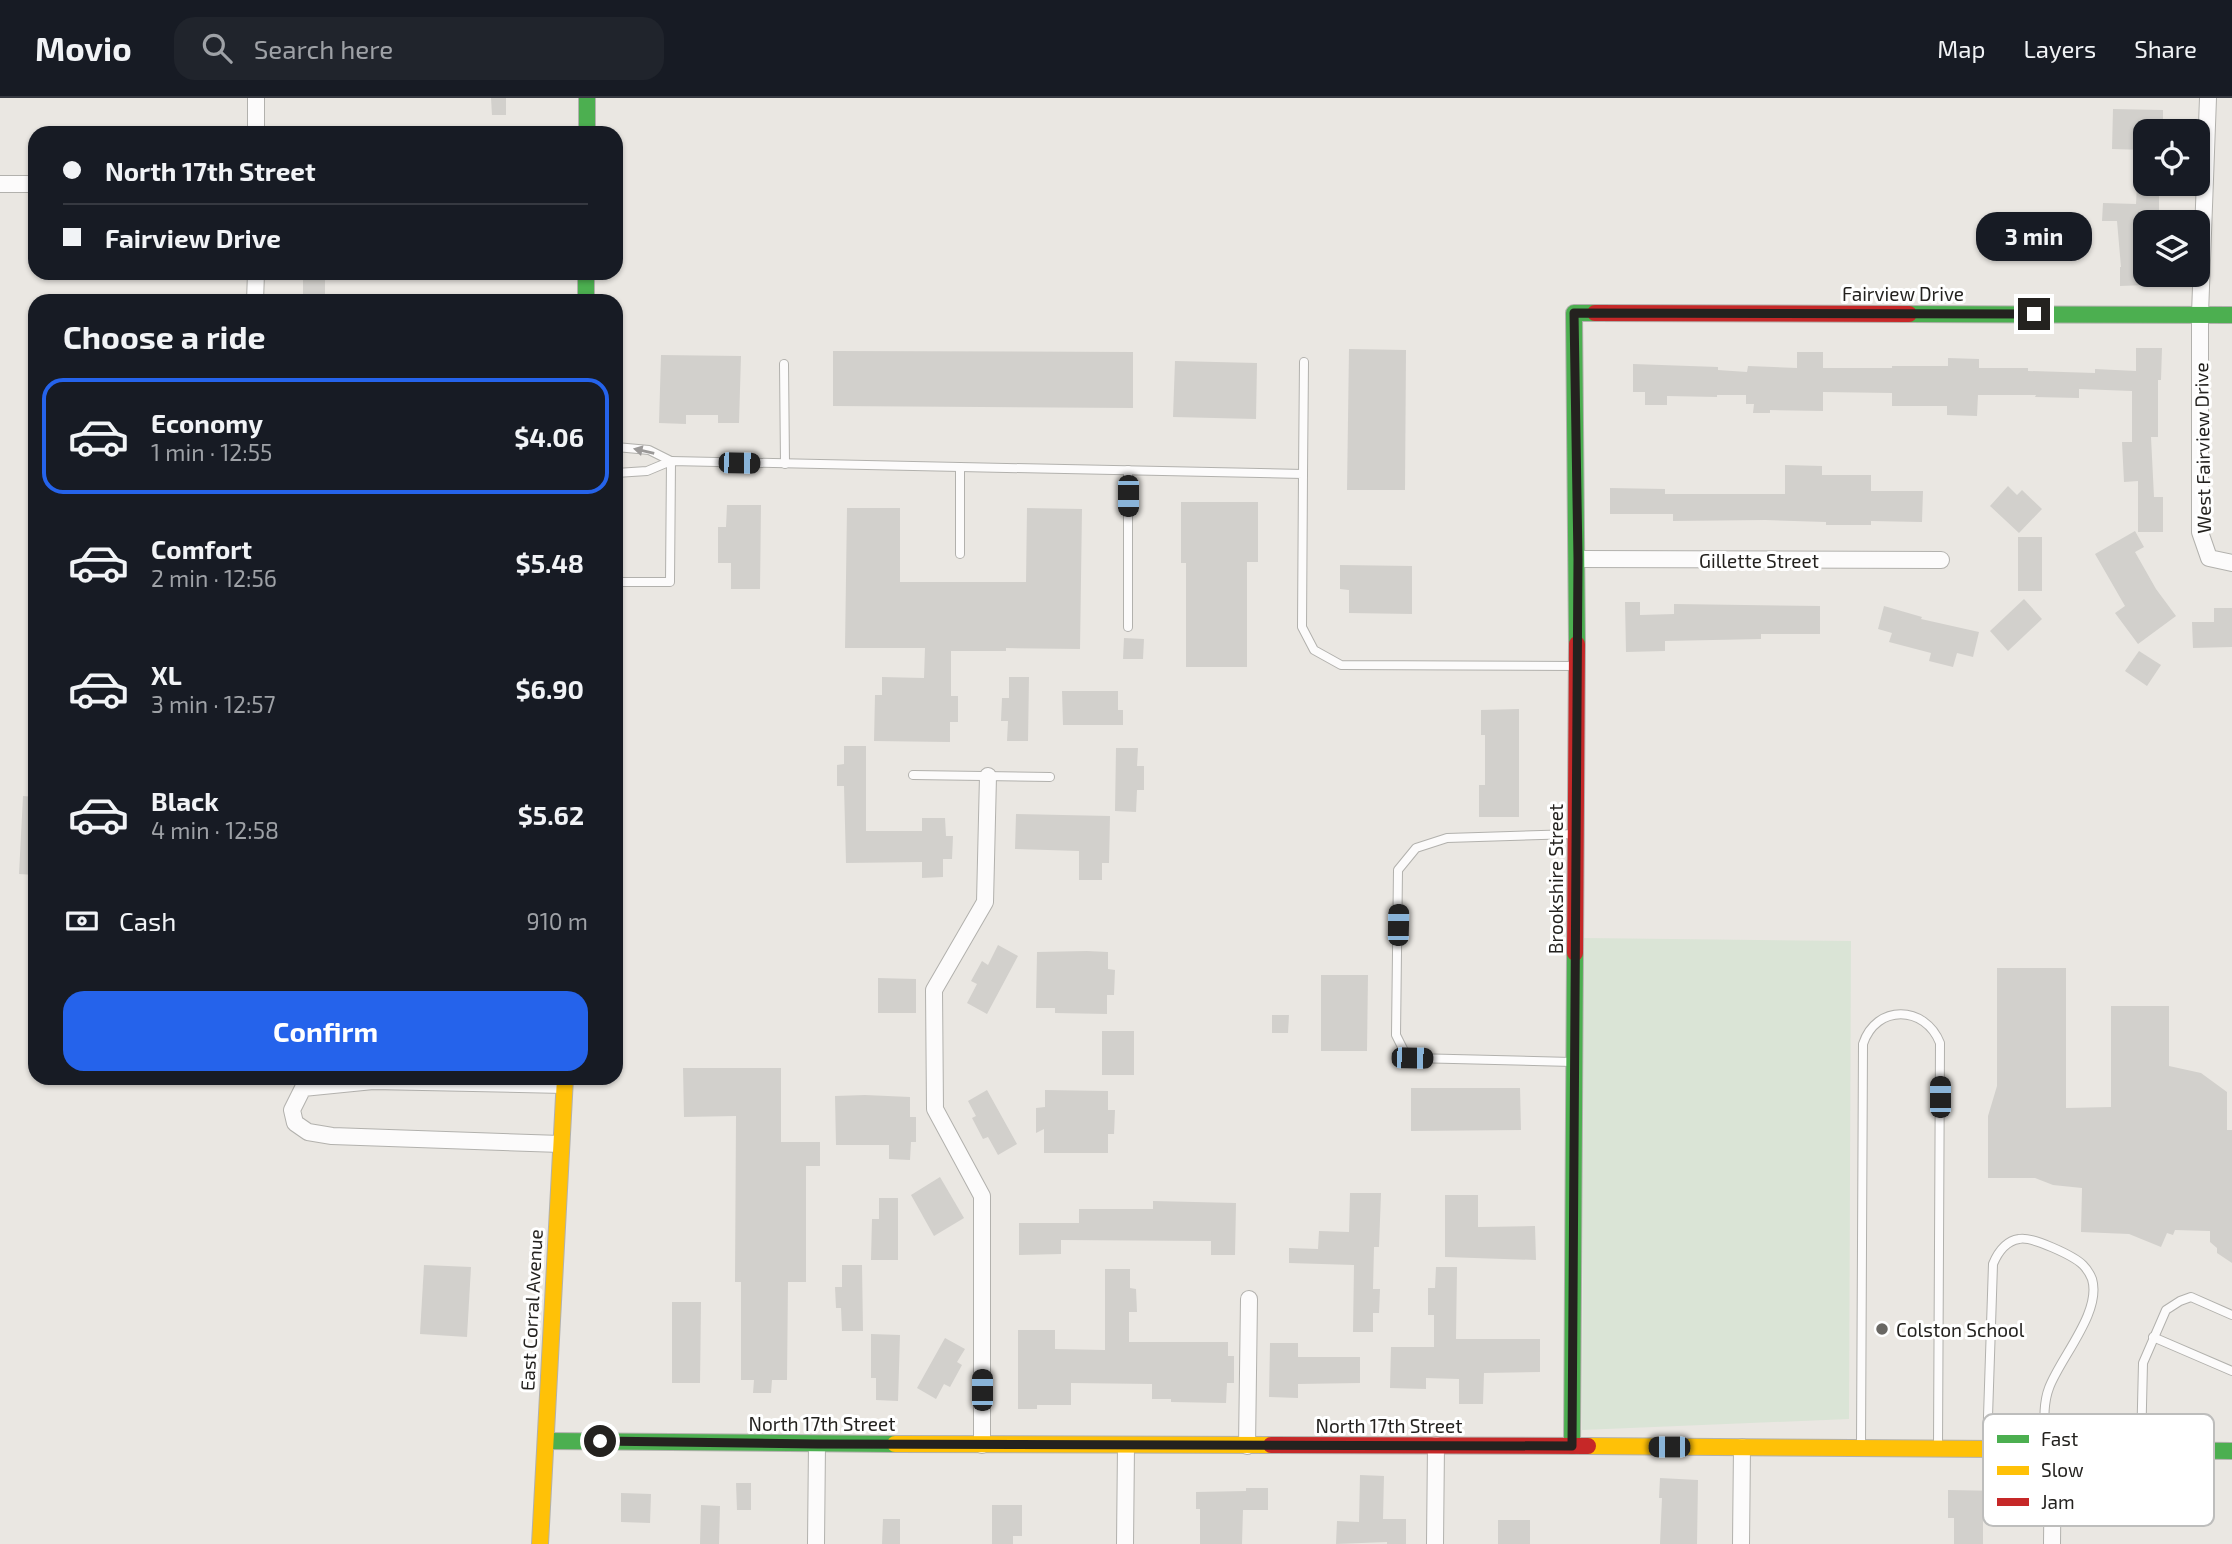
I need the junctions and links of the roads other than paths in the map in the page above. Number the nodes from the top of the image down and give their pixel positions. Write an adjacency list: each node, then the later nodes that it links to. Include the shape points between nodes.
1 (256, 98): 4 (street)
2 (587, 98): 5 (street)
3 (2208, 98): 9 (street)
4 (256, 126)
5 (587, 126)
6 (0, 184): 7 (street)
7 (28, 184)
8 (1574, 313): 9 (street, Fairview Drive); 21 (street, Brookshire Street)
9 (2200, 314): 10 (street, Fairview Drive); 23 (street, West Fairview Drive, via 2200,532 2209,558)
10 (2232, 315)
11 (1304, 362): 19 (lane)
12 (784, 364): 15 (lane)
13 (623, 448): 14 (lane, one-way to 13, via 649,450)
14 (671, 461): 15 (lane); 18 (lane, via 647,471); 24 (lane, via 670,582)
15 (785, 464): 16 (lane)
16 (960, 467): 17 (lane); 20 (lane)
17 (1128, 470): 19 (lane); 25 (lane)
18 (623, 473)
19 (1303, 474): 26 (lane, via 1302,626 1314,650 1341,665)
20 (960, 554)
21 (1578, 559): 22 (street, Gillette Street); 26 (street, Brookshire Street)
22 (1941, 560)
23 (2232, 563)
24 (623, 582)
25 (1128, 626)
26 (1577, 666): 30 (street, Brookshire Street)
27 (913, 775): 28 (lane)
28 (988, 776): 29 (lane); 44 (street, via 985,902 934,990 935,1109 982,1196)
29 (1050, 777)
30 (1576, 834): 31 (street, Brookshire Street); 31 (lane, via 1447,838 1416,848 1398,870 1396,1035 1412,1058)
31 (1575, 1062): 48 (street, Brookshire Street)
32 (326, 1085): 34 (street, via 303,1087 292,1110 295,1123 308,1132)
33 (564, 1085): 34 (street, East Corral Avenue)
34 (561, 1143): 42 (street, East Corral Avenue)
35 (1249, 1299): 46 (street)
36 (2232, 1315): 37 (lane, via 2199,1299 2186,1298 2166,1310)
37 (2153, 1337): 38 (lane); 41 (lane, via 2141,1371)
38 (2232, 1371)
39 (1987, 1414): 40 (lane, via 1991,1273 2003,1247 2019,1238 2038,1242 2082,1264 2093,1287 2089,1310 2048,1391)
40 (2045, 1414)
41 (2141, 1414)
42 (546, 1441): 43 (street, North 17th Street); 56 (street, East Corral Avenue)
43 (817, 1444): 44 (street, North 17th Street); 57 (street)
44 (982, 1445): 45 (street, North 17th Street)
45 (1126, 1446): 46 (street, North 17th Street); 58 (street)
46 (1247, 1446): 47 (street, North 17th Street)
47 (1436, 1446): 48 (street, North 17th Street); 59 (street)
48 (1572, 1446): 49 (street, North 17th Street)
49 (1742, 1447): 50 (street, North 17th Street); 60 (street)
50 (1861, 1448): 51 (street, North 17th Street); 51 (lane, via 1863,1044 1878,1022 1902,1014 1926,1022 1940,1043)
51 (1937, 1449): 52 (street, North 17th Street)
52 (1983, 1450)
53 (2214, 1451): 54 (street, North 17th Street)
54 (2232, 1451)
55 (2051, 1526): 61 (street)
56 (540, 1544)
57 (816, 1544)
58 (1125, 1544)
59 (1435, 1544)
60 (1741, 1544)
61 (2052, 1544)

